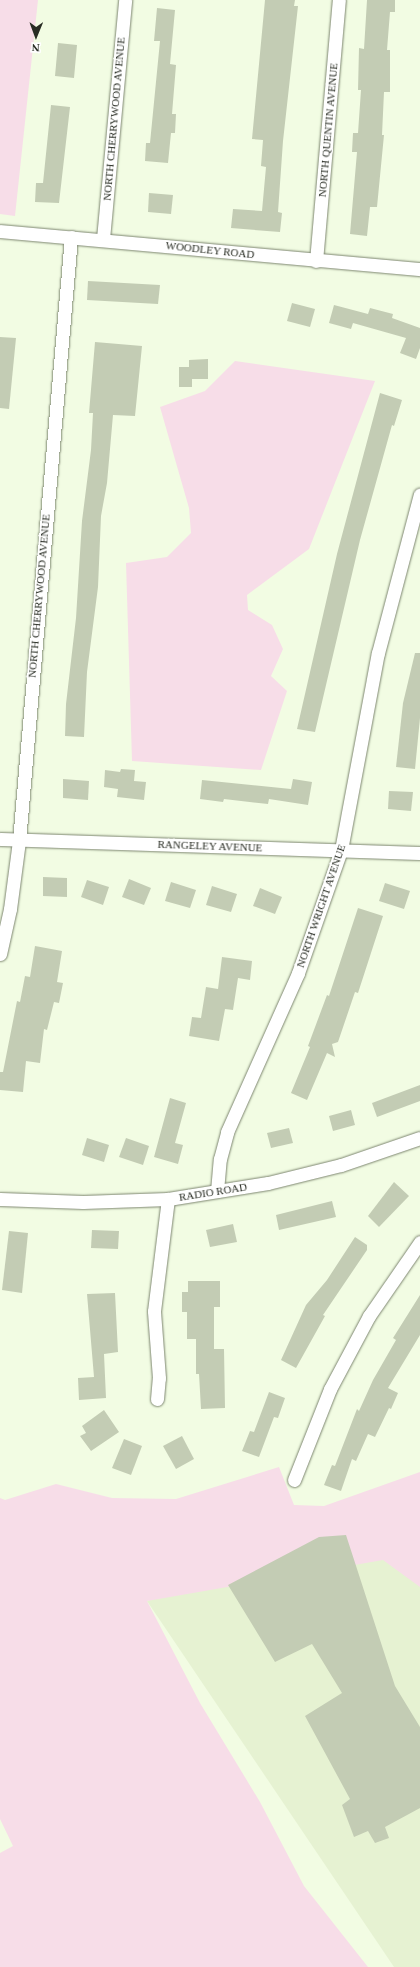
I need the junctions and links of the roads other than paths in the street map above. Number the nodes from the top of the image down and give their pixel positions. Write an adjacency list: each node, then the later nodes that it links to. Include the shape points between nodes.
1 (125, 0): 5 (street, NORTH CHERRYWOOD AVENUE)
2 (339, 0): 6 (street, NORTH QUENTIN AVENUE)
3 (0, 231): 4 (street, WOODLEY ROAD)
4 (71, 237): 5 (street, WOODLEY ROAD); 10 (street, NORTH CHERRYWOOD AVENUE)
5 (103, 239): 6 (street, WOODLEY ROAD)
6 (316, 261): 7 (street, WOODLEY ROAD)
7 (420, 269)
8 (420, 494): 11 (street, NORTH WRIGHT AVENUE, via 378,653)
9 (0, 839): 10 (street, RANGELEY AVENUE)
10 (19, 840): 11 (street, RANGELEY AVENUE); 13 (street, NORTH CHERRYWOOD AVENUE, via 10,909)
11 (341, 850): 12 (street, RANGELEY AVENUE); 15 (street, NORTH WRIGHT AVENUE, via 298,973 227,1132 220,1159)
12 (420, 853)
13 (0, 954)
14 (420, 1138): 15 (street, RADIO ROAD, via 341,1165 268,1183)
15 (217, 1191): 16 (street, RADIO ROAD)
16 (168, 1199): 17 (street, RADIO ROAD, via 83,1202); 19 (street, via 154,1311 159,1378)
17 (0, 1200)
18 (420, 1242): 20 (street, via 369,1316 330,1389)
19 (157, 1399)
20 (294, 1480)

